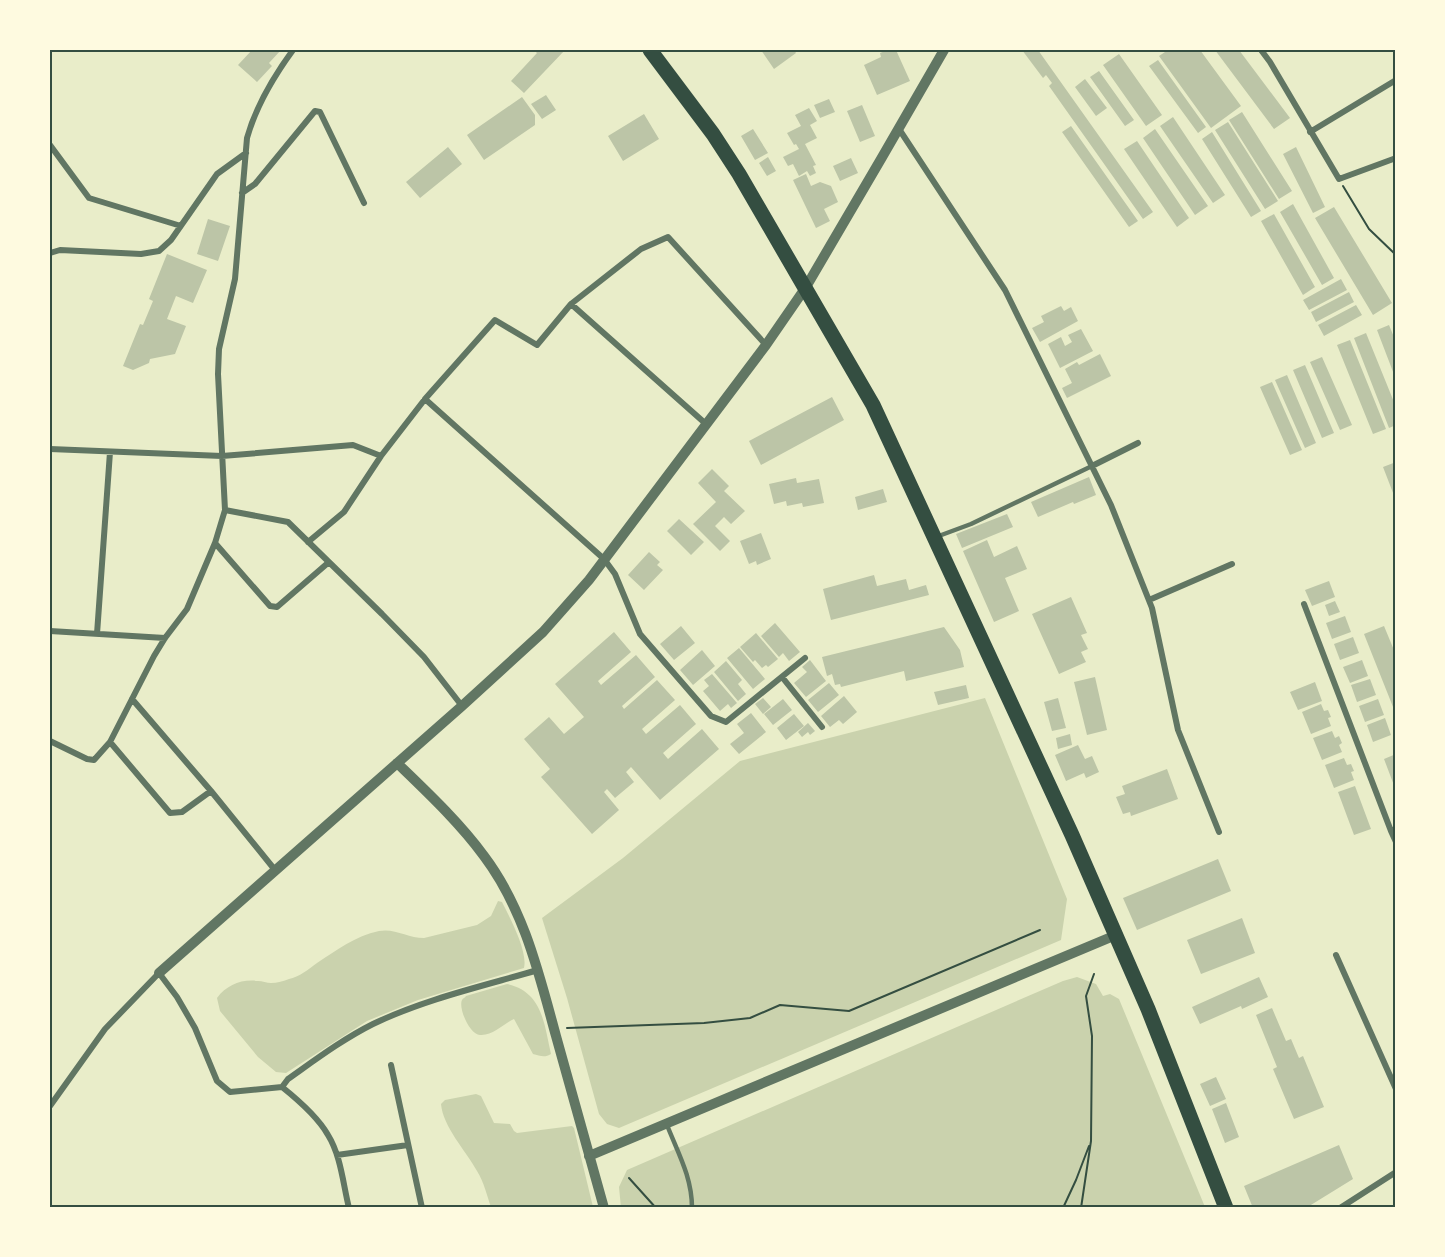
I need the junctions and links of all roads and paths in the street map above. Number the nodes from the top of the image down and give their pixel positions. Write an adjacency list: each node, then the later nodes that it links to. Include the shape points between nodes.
1 (293, 50): 9 (street, via 252,121)
2 (651, 50): 17 (highway, via 713,134)
3 (944, 50): 6 (street)
4 (1261, 50): 7 (street)
5 (1395, 80): 7 (street)
6 (899, 129): 17 (street); 27 (street, via 1005,290)
7 (1310, 132): 11 (street)
8 (50, 145): 14 (street, via 88,198)
9 (246, 153): 12 (street); 14 (street, via 217,174)
10 (1395, 158): 11 (street)
11 (1339, 179): 16 (path, via 1369,229)
12 (242, 193): 13 (street, via 255,184 315,111 320,112); 25 (street, via 235,279 219,349)
13 (364, 203)
14 (181, 226): 15 (street, via 159,251)
15 (50, 253)
16 (1395, 255)
17 (806, 287): 19 (street); 29 (highway, via 873,405)
18 (571, 304): 19 (street, via 640,249 668,237); 20 (street, via 537,345 495,320); 21 (street)
19 (766, 345): 21 (street)
20 (425, 399): 26 (street); 32 (street)
21 (706, 424): 32 (street)
22 (1138, 443): 27 (street)
23 (50, 449): 24 (street)
24 (110, 452): 25 (street); 38 (street)
25 (222, 456): 26 (street, via 353,445); 28 (street)
26 (381, 456): 30 (street, via 344,512)
27 (1092, 466): 29 (lane); 35 (street)
28 (225, 510): 30 (street, via 288,522); 31 (street)
29 (934, 538): 54 (highway)
30 (308, 542): 33 (street)
31 (215, 543): 33 (street, via 270,606 277,607); 39 (street, via 187,609)
32 (604, 559): 41 (street, via 615,574 640,634 711,716 726,722); 43 (street, via 543,632)
33 (329, 562): 43 (street, via 424,657)
34 (1232, 564): 35 (street)
35 (1149, 600): 50 (street, via 1178,730)
36 (1304, 604): 49 (street)
37 (50, 631): 38 (street)
38 (97, 634): 39 (street)
39 (165, 638): 42 (street)
40 (805, 658): 41 (street)
41 (782, 677): 44 (street)
42 (132, 699): 46 (street); 48 (street)
43 (462, 706): 47 (street)
44 (822, 727)
45 (50, 741): 46 (street, via 94,760)
46 (110, 741): 48 (street, via 170,813 182,812)
47 (397, 763): 52 (street); 56 (street, via 485,857 521,921)
48 (211, 791): 52 (street)
49 (1393, 830): 51 (street)
50 (1219, 832)
51 (1395, 842)
52 (275, 870): 57 (street)
53 (1040, 930): 59 (path, via 849,1011 780,1005 750,1018 704,1023)
54 (1116, 935): 64 (street); 78 (highway)
55 (1336, 955): 62 (street)
56 (538, 970): 61 (street, via 410,1008 371,1025 288,1079); 68 (street)
57 (159, 974): 61 (street, via 195,1028 217,1081 230,1092); 63 (street, via 105,1029)
58 (1094, 974): 65 (path, via 1086,996 1092,1036)
59 (564, 1028)
60 (391, 1065): 66 (street)
61 (282, 1087): 67 (street, via 299,1100 328,1134)
62 (1395, 1089)
63 (50, 1106)
64 (666, 1124): 68 (street); 75 (lane, via 689,1179)
65 (1091, 1141): 76 (path); 77 (path)
66 (408, 1145): 67 (street); 72 (street)
67 (337, 1155): 71 (street)
68 (589, 1156): 73 (street)
69 (1395, 1172): 79 (street)
70 (629, 1178): 74 (path)
71 (349, 1208)
72 (422, 1208)
73 (604, 1208)
74 (656, 1208)
75 (692, 1208)
76 (1063, 1208)
77 (1082, 1208)
78 (1227, 1208)
79 (1340, 1208)

